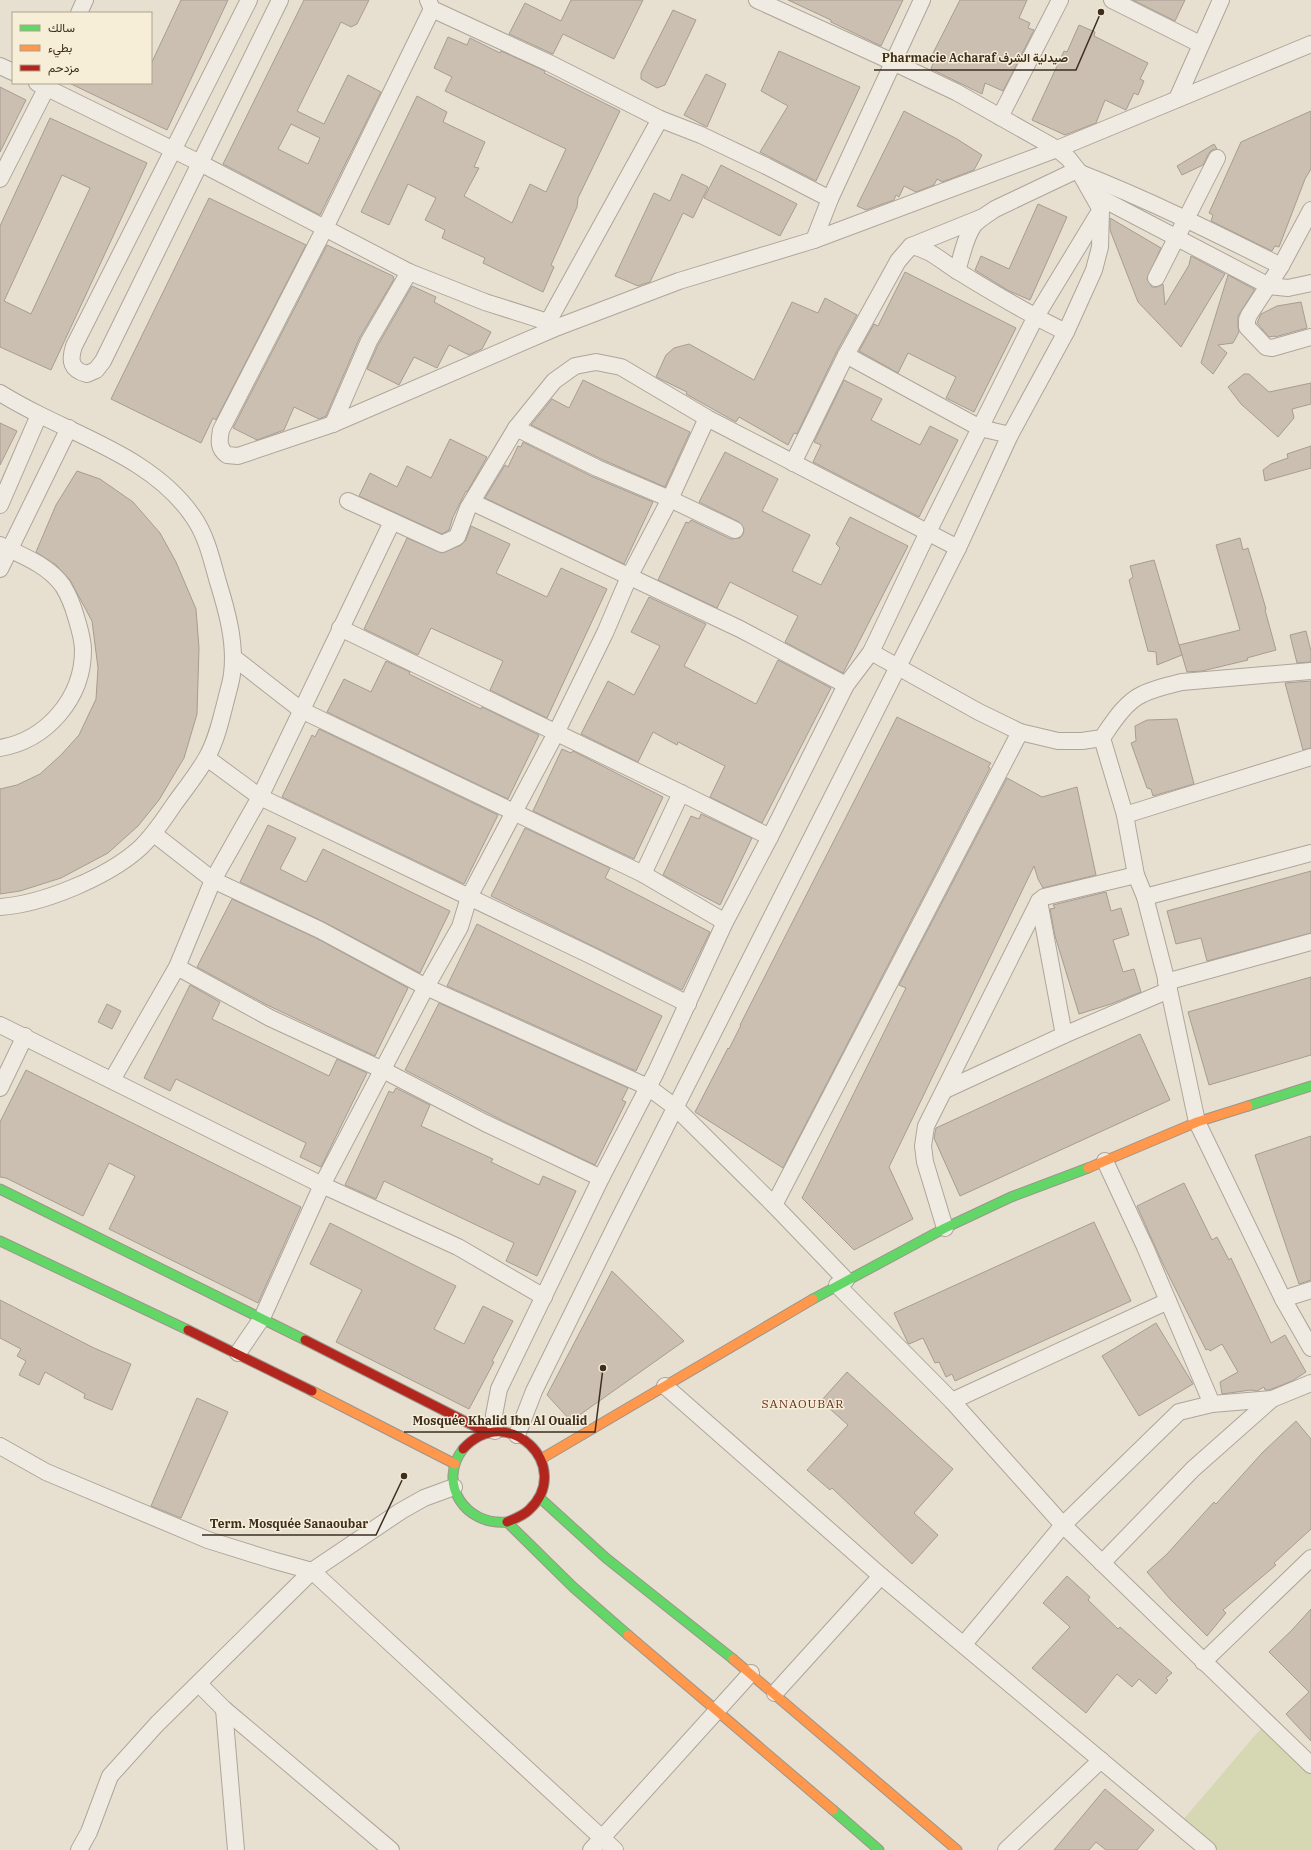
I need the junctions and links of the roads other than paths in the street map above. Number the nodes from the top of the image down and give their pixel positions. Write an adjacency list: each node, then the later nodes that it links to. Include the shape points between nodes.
1 (85, 0): 10 (street)
2 (249, 0): 21 (street)
3 (280, 0): 23 (street)
4 (757, 0): 13 (street)
5 (922, 0): 13 (street)
6 (1060, 0): 18 (street)
7 (1112, 0): 11 (street)
8 (1221, 0): 11 (street)
9 (430, 4): 19 (street); 32 (street)
10 (79, 12)
11 (1200, 44): 17 (street)
12 (1311, 44): 17 (street)
13 (893, 62): 18 (street, via 956,92); 27 (street)
14 (0, 66): 15 (street)
15 (12, 72)
16 (44, 84): 21 (street); 24 (street)
17 (1177, 99): 20 (street)
18 (1000, 117): 20 (street)
19 (660, 119): 27 (street, via 701,135); 43 (street)
20 (1057, 148): 25 (street); 34 (street)
21 (173, 151): 23 (street); 23 (street, via 74,346 72,364 78,372 87,374 96,370 103,361)
22 (1217, 158): 31 (street)
23 (200, 163): 32 (street)
24 (2, 170)
25 (1079, 172): 26 (street); 30 (street, via 994,209); 31 (street)
26 (1093, 194): 28 (street); 33 (street)
27 (830, 199): 34 (street)
28 (1101, 210): 42 (street); 44 (street, via 1100,247 1094,270)
29 (1311, 210): 36 (street)
30 (983, 217): 35 (street); 37 (street, via 970,232)
31 (1186, 218): 33 (street); 36 (street)
32 (325, 228): 38 (street); 50 (street, via 221,430 220,447 227,456 238,456)
33 (1176, 238): 39 (street); 41 (street)
34 (814, 240): 43 (street, via 679,281)
35 (911, 246): 37 (street, via 932,252); 46 (street, via 895,266)
36 (1281, 266): 41 (street)
37 (957, 271): 42 (street)
38 (409, 272): 43 (street, via 485,302); 50 (street, via 369,341)
39 (1156, 278)
40 (1311, 283): 41 (street, via 1288,288)
41 (1269, 286): 45 (street, via 1249,315 1247,327 1266,347 1272,348)
42 (1035, 318): 44 (street); 53 (street)
43 (553, 324): 50 (street)
44 (1066, 332): 54 (street)
45 (1311, 337)
46 (846, 355): 53 (street); 55 (street)
47 (0, 393): 48 (street)
48 (39, 415): 51 (street); 59 (street)
49 (707, 418): 52 (street, via 621,367 596,362 575,366 554,381); 55 (street); 56 (street)
50 (333, 424)
51 (69, 428): 63 (street); 69 (street, via 160,480 195,519 209,549 231,633)
52 (516, 428): 56 (street, via 597,468); 58 (street)
53 (980, 428): 54 (street); 62 (street)
54 (1010, 435): 64 (street)
55 (793, 463): 62 (street)
56 (670, 499): 61 (street); 66 (street)
57 (348, 501): 60 (street)
58 (472, 502): 60 (street, via 457,537 442,544); 66 (street)
59 (0, 505)
60 (392, 522): 67 (street)
61 (735, 530)
62 (928, 532): 64 (street); 68 (street)
63 (5, 548): 65 (street); 77 (street, via 38,564 63,586 72,602 83,648 78,684 62,711 49,725 31,737 15,745)
64 (958, 548): 70 (street)
65 (0, 568)
66 (629, 577): 72 (street, via 740,629); 75 (street)
67 (340, 628): 73 (street); 75 (street)
68 (871, 652): 70 (street); 72 (street)
69 (233, 657): 73 (street); 79 (street, via 232,675 218,732)
70 (897, 668): 74 (street); 109 (street)
71 (1311, 671): 76 (street, via 1172,684 1142,694 1121,712)
72 (846, 685): 85 (street)
73 (301, 710): 81 (street); 82 (street)
74 (1020, 732): 76 (street, via 1058,741); 115 (street)
75 (556, 733): 80 (street); 82 (street)
76 (1102, 738): 83 (street)
77 (0, 748)
78 (1311, 757): 83 (street)
79 (207, 758): 81 (street); 84 (street)
80 (681, 793): 85 (street); 87 (street)
81 (260, 797): 89 (street); 91 (street)
82 (514, 813): 87 (street); 91 (street)
83 (1125, 815): 88 (street)
84 (154, 834): 89 (street); 93 (street, via 139,849 105,872 57,894)
85 (770, 837): 94 (street)
86 (1311, 853): 90 (street)
87 (643, 874): 94 (street)
88 (1136, 875): 90 (street); 92 (street, via 1044,897)
89 (213, 880): 96 (street); 98 (street, via 320,930)
90 (1145, 897): 97 (street)
91 (469, 898): 98 (street, via 460,927); 99 (street)
92 (1039, 901): 101 (street); 108 (street)
93 (0, 907)
94 (725, 922): 99 (street)
95 (1311, 942): 97 (street)
96 (177, 967): 103 (street, via 270,1018); 104 (street)
97 (1168, 986): 101 (street); 110 (street)
98 (426, 987): 103 (street); 106 (street)
99 (688, 1004): 106 (street)
100 (0, 1025): 102 (street)
101 (1064, 1035): 108 (street)
102 (25, 1036): 104 (street); 107 (street)
103 (383, 1070): 112 (street, via 485,1123); 113 (street)
104 (112, 1080): 113 (street)
105 (1311, 1086): 110 (main road)
106 (648, 1087): 109 (street); 112 (street)
107 (0, 1088)
108 (945, 1090): 116 (street, via 926,1126 923,1146 925,1162)
109 (675, 1107): 115 (street); 132 (street, via 534,1391)
110 (1197, 1122): 111 (main road); 121 (street)
111 (1106, 1161): 116 (main road, via 1011,1197); 122 (street)
112 (601, 1178): 120 (street)
113 (322, 1185): 120 (street, via 458,1247); 123 (street)
114 (0, 1188): 123 (main road)
115 (774, 1205): 118 (street)
116 (945, 1228): 118 (main road)
117 (0, 1241): 125 (main road)
118 (842, 1283): 127 (main road); 129 (street)
119 (1311, 1290): 121 (street)
120 (544, 1297): 131 (street, via 499,1389)
121 (1283, 1299): 124 (street)
122 (1168, 1301): 129 (street); 130 (street)
123 (262, 1318): 125 (street); 131 (main road, via 416,1397)
124 (1311, 1348)
125 (238, 1353): 135 (main road)
126 (1311, 1383): 128 (street)
127 (665, 1386): 134 (main road); 143 (street)
128 (1272, 1398): 130 (street); 141 (street, via 1193,1469)
129 (952, 1401): 139 (street)
130 (1212, 1404): 139 (street, via 1179,1412)
131 (492, 1432): 132 (main road); 135 (main road, via 476,1437 467,1444)
132 (517, 1435): 134 (main road, via 535,1449)
133 (0, 1446): 142 (street, via 46,1472 208,1540)
134 (541, 1459): 137 (main road, via 544,1485)
135 (455, 1464): 136 (main road)
136 (454, 1487): 138 (main road, via 459,1500 468,1511 480,1519 493,1523); 142 (street, via 424,1498 401,1511)
137 (540, 1498): 138 (main road, via 526,1514); 146 (main road, via 606,1558)
138 (507, 1522): 150 (main road, via 573,1587)
139 (1063, 1525): 141 (street); 144 (street)
140 (1311, 1558): 145 (street)
141 (1102, 1563): 145 (street)
142 (312, 1571): 147 (street); 153 (street)
143 (881, 1576): 144 (street); 148 (street)
144 (964, 1644): 151 (street)
145 (1203, 1662): 152 (street)
146 (751, 1673): 148 (main road); 150 (street)
147 (198, 1684): 149 (street); 154 (street, via 110,1776)
148 (776, 1693): 159 (main road)
149 (224, 1709): 155 (street); 156 (street)
150 (717, 1711): 153 (street); 158 (main road)
151 (1101, 1760): 160 (street); 161 (street)
152 (1310, 1761)
153 (596, 1844): 157 (street)
154 (80, 1850)
155 (236, 1850)
156 (391, 1850)
157 (614, 1850)
158 (879, 1850)
159 (957, 1850)
160 (1006, 1850)
161 (1208, 1850)

